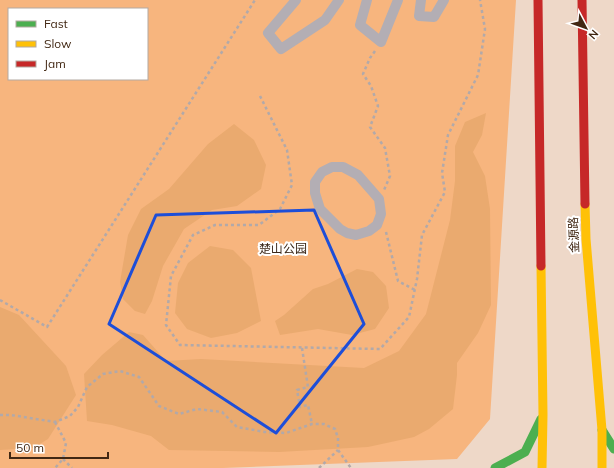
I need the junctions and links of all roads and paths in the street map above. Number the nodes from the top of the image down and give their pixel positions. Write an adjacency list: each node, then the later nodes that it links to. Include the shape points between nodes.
1 (255, 0): 14 (path, via 47,327)
2 (296, 0): 3 (street, via 268,33 281,49 325,20)
3 (339, 0)
4 (367, 0): 10 (street, via 360,25)
5 (398, 0): 10 (street)
6 (421, 0): 7 (street, via 419,16 434,17)
7 (444, 0)
8 (538, 0): 17 (main road)
9 (582, 0): 20 (main road, 金源路, via 586,240)
10 (381, 42): 11 (path, via 363,74 371,86 378,106 370,126 384,148 390,176)
11 (379, 199): 12 (street); 12 (street, via 358,175 343,167 332,167 322,172 315,182 315,193 320,209 347,233 356,235 369,231 377,225)
12 (381, 214): 13 (path, via 398,281)
13 (415, 290)
14 (0, 300)
15 (302, 348): 19 (path, via 308,388 297,390 300,407 308,405)
16 (0, 415): 18 (path)
17 (543, 415): 28 (main road, via 525,452); 29 (main road)
18 (54, 422): 19 (path, via 70,416 78,407 87,387 98,378 120,371 139,377 159,406 179,414 197,409 222,412 237,427 286,434); 23 (path, via 66,443)
19 (312, 424): 22 (path, via 324,424 335,429)
20 (602, 430): 21 (main road); 30 (main road, 金源路)
21 (614, 449)
22 (338, 450): 26 (path); 27 (path)
23 (63, 459): 24 (path); 25 (path)
24 (55, 468)
25 (72, 468)
26 (319, 468)
27 (352, 468)
28 (495, 468)
29 (542, 468)
30 (602, 468)

